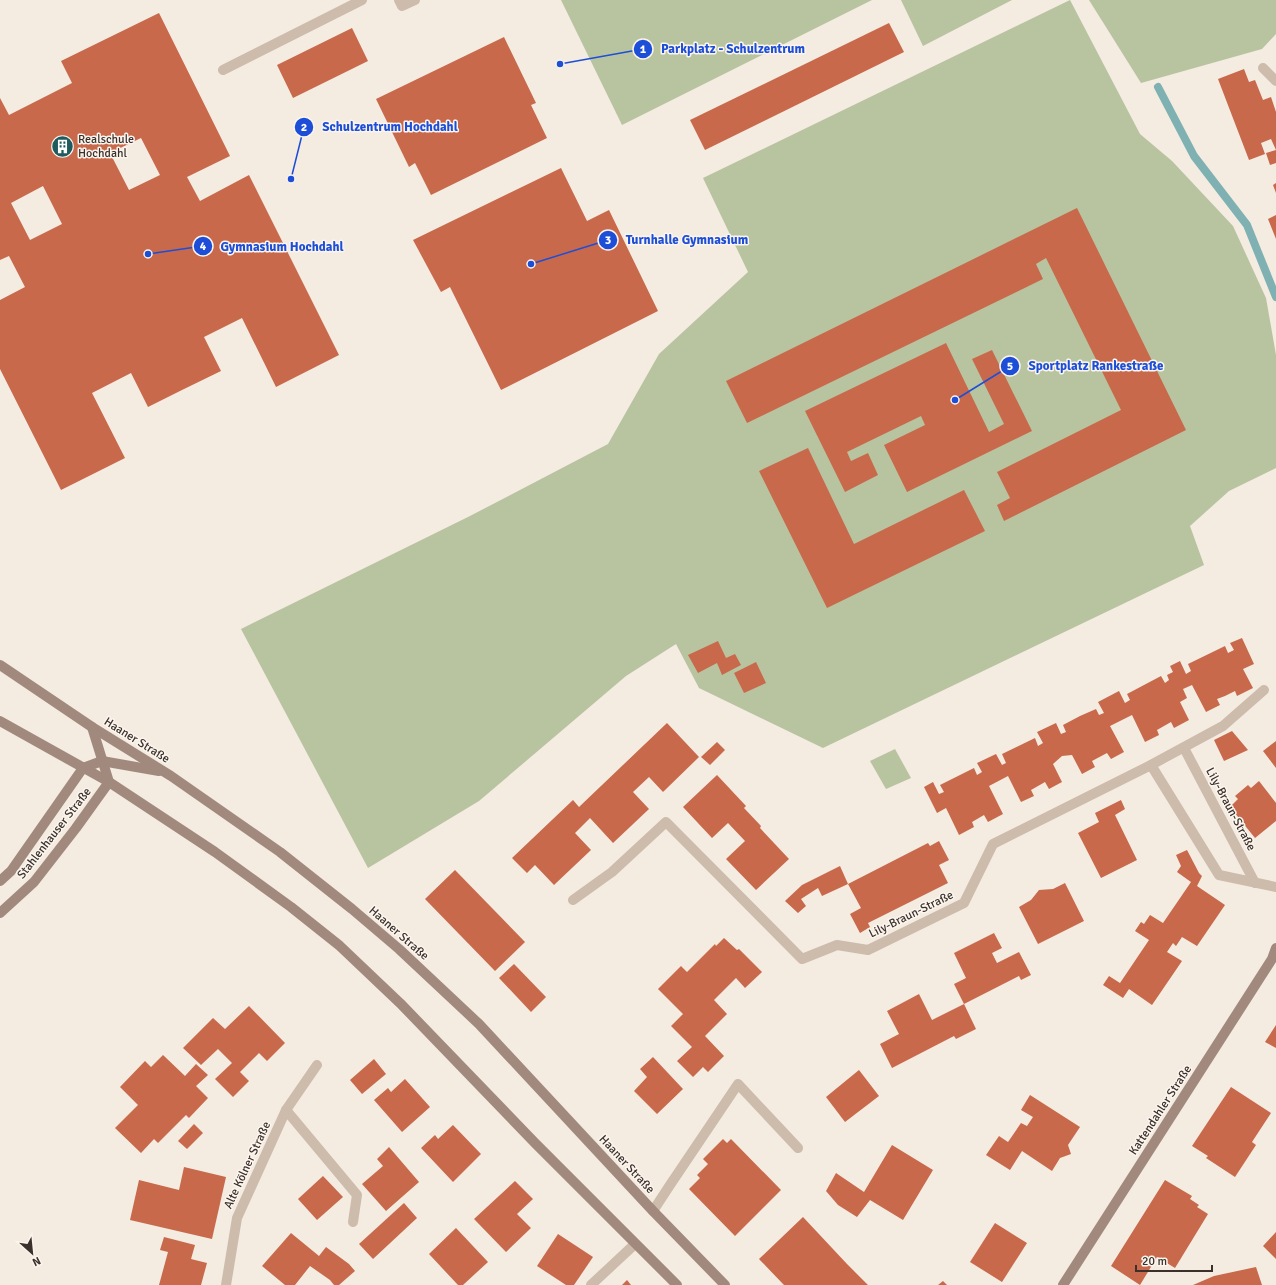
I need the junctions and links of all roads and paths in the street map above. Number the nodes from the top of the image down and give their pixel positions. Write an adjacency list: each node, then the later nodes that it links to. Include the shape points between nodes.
1 (362, 0): 5 (street)
2 (399, 0): 3 (street, via 402,6)
3 (415, 0)
4 (1263, 68): 6 (street)
5 (223, 70)
6 (1276, 81)
7 (0, 665): 10 (main road, Haaner Straße)
8 (1264, 690): 11 (street, Lily-Braun-Straße, via 1223,726)
9 (0, 721): 14 (main road)
10 (92, 727): 12 (main road); 15 (main road, Haaner Straße)
11 (1184, 748): 13 (street, Lily-Braun-Straße); 18 (street, Lily-Braun-Straße)
12 (102, 761): 14 (main road, Stahlenhauser Straße); 15 (main road); 16 (main road)
13 (1151, 765): 18 (street, via 1219,875); 20 (street, Lily-Braun-Straße, via 992,844 964,903 868,950 837,945 802,959 666,822 612,872)
14 (83, 768): 16 (main road); 17 (main road, Stahlenhauser Straße, via 11,871)
15 (165, 772): 26 (main road, Haaner Straße, via 280,852 399,949 479,1024)
16 (109, 782): 21 (main road, Stahlenhauser Straße, via 34,882); 28 (main road, via 215,852 340,946 400,1003)
17 (0, 881)
18 (1255, 883): 19 (street)
19 (1276, 888)
20 (572, 900)
21 (0, 913)
22 (1276, 948): 33 (main road, Kattendahler Straße, via 1272,959)
23 (317, 1065): 24 (street, Alte Kölner Straße)
24 (286, 1110): 27 (street, via 357,1195); 29 (street, Alte Kölner Straße, via 237,1218)
25 (798, 1148): 26 (street, via 738,1084)
26 (653, 1212): 32 (main road, Haaner Straße)
27 (353, 1222)
28 (635, 1244): 30 (street); 31 (main road)
29 (226, 1285)
30 (591, 1285)
31 (677, 1285)
32 (725, 1285)
33 (1063, 1285)

